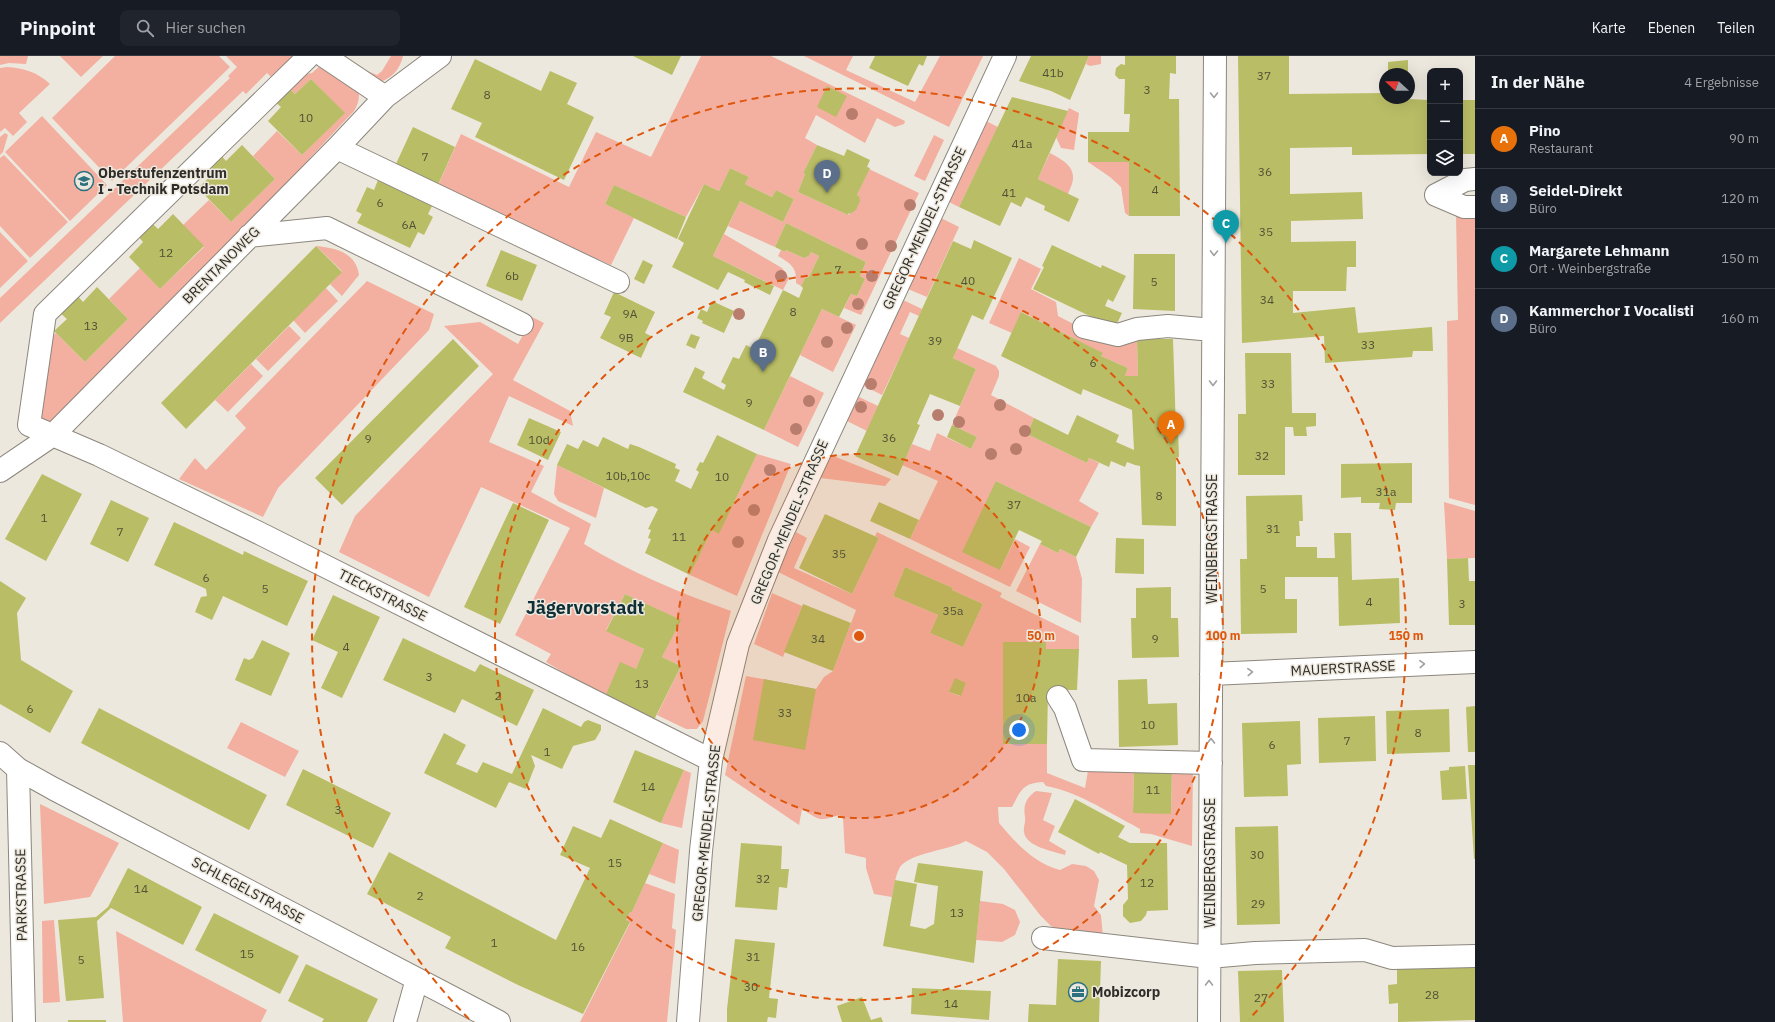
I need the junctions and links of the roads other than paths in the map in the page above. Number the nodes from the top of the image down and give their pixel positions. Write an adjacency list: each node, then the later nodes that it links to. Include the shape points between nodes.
1 (309, 56): 15 (street, TIECKSTRASSE, via 45,314 29,426)
2 (324, 56): 6 (street)
3 (1005, 56): 21 (street, GREGOR-MENDEL-STRASSE, via 779,540 738,644)
4 (1214, 56): 14 (street, WEINBERGSTRASSE, one-way to 14)
5 (431, 59): 6 (street, BRENTANOWEG)
6 (385, 97): 7 (street, BRENTANOWEG)
7 (337, 148): 10 (street, BRENTANOWEG); 11 (street)
8 (1475, 179): 9 (street, via 1465,180 1436,195 1464,207)
9 (1475, 207)
10 (249, 236): 12 (street, via 327,228); 15 (street, BRENTANOWEG)
11 (618, 282)
12 (522, 324)
13 (1084, 327): 14 (street, via 1118,335 1137,329 1168,326)
14 (1213, 330): 18 (street, WEINBERGSTRASSE, one-way to 18)
15 (53, 435): 16 (street, BRENTANOWEG); 21 (street, TIECKSTRASSE, via 263,535)
16 (0, 471)
17 (1475, 662): 18 (street, MAUERSTRASSE, one-way to 17)
18 (1211, 674): 22 (street, WEINBERGSTRASSE, one-way to 18)
19 (1058, 697): 22 (street, via 1065,708 1084,760)
20 (0, 753): 23 (street, SCHLEGELSTRASSE)
21 (711, 760): 31 (street, GREGOR-MENDEL-STRASSE)
22 (1211, 764): 26 (street, WEINBERGSTRASSE)
23 (18, 769): 27 (street, SCHLEGELSTRASSE); 28 (street, PARKSTRASSE)
24 (1043, 938): 26 (street)
25 (1475, 956): 26 (street, via 1392,958 1365,950)
26 (1209, 957): 32 (street, WEINBERGSTRASSE, one-way to 26)
27 (417, 979): 29 (street); 30 (street, SCHLEGELSTRASSE)
28 (24, 1022)
29 (405, 1022)
30 (499, 1022)
31 (688, 1022)
32 (1209, 1022)

